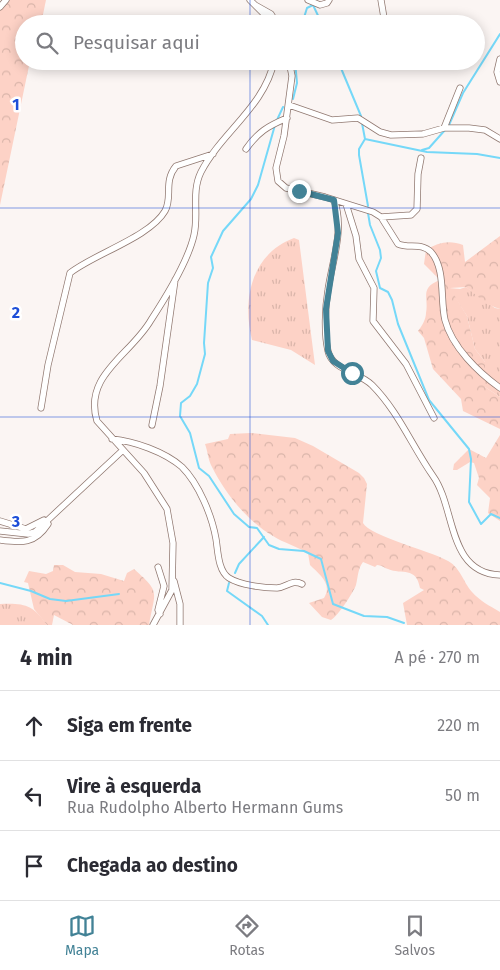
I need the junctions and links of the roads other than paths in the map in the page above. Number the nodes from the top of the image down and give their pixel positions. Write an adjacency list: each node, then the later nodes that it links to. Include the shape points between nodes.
1 (6, 0): 6 (street)
2 (308, 0): 3 (street, via 320,5)
3 (329, 0)
4 (381, 0): 9 (street)
5 (252, 2): 7 (street); 8 (street)
6 (0, 7)
7 (261, 15)
8 (272, 15)
9 (384, 15)
10 (500, 59): 13 (street, via 497,68)
11 (271, 70): 22 (street, via 256,98)
12 (291, 70): 15 (street)
13 (500, 82)
14 (460, 88): 17 (street)
15 (289, 105): 16 (street); 17 (street, via 332,120 358,118 391,135 423,134)
16 (287, 118): 21 (street, via 261,130); 24 (street, via 276,168 278,181 286,188)
17 (444, 128): 19 (street, via 474,128)
18 (500, 131): 19 (street)
19 (493, 134): 20 (street)
20 (500, 139)
21 (246, 149)
22 (213, 154): 27 (street, via 197,184 194,235); 29 (street, via 176,166 167,186 165,211 153,223 70,273)
23 (422, 158): 26 (street, via 417,209 411,215)
24 (334, 200): 25 (street); 39 (street, via 338,224 327,292 330,356 337,365 366,380 387,403 443,492 450,526 467,559 484,573)
25 (346, 204): 26 (street); 30 (street, via 359,259 374,288 373,321 406,364)
26 (381, 216): 28 (street, via 398,244 419,245 431,253 439,272 447,328 459,349)
27 (175, 278): 31 (street); 32 (street, via 143,333 106,371 96,390 94,408 97,422)
28 (500, 388)
29 (40, 408)
30 (434, 418)
31 (152, 425)
32 (112, 439): 33 (street); 41 (street, via 136,444 184,469 210,517 221,567 229,578 276,588 295,582)
33 (123, 450): 34 (street); 40 (street, via 144,473 167,509)
34 (56, 512): 35 (street, via 40,524 26,529); 36 (street, via 35,532); 37 (street, via 32,541)
35 (0, 521)
36 (0, 531)
37 (0, 540)
38 (158, 567): 42 (street, via 164,586 158,610)
39 (500, 576)
40 (174, 579): 42 (street, via 171,595); 44 (street, via 180,604)
41 (302, 584)
42 (160, 614): 43 (street)
43 (153, 625)
44 (180, 625)

